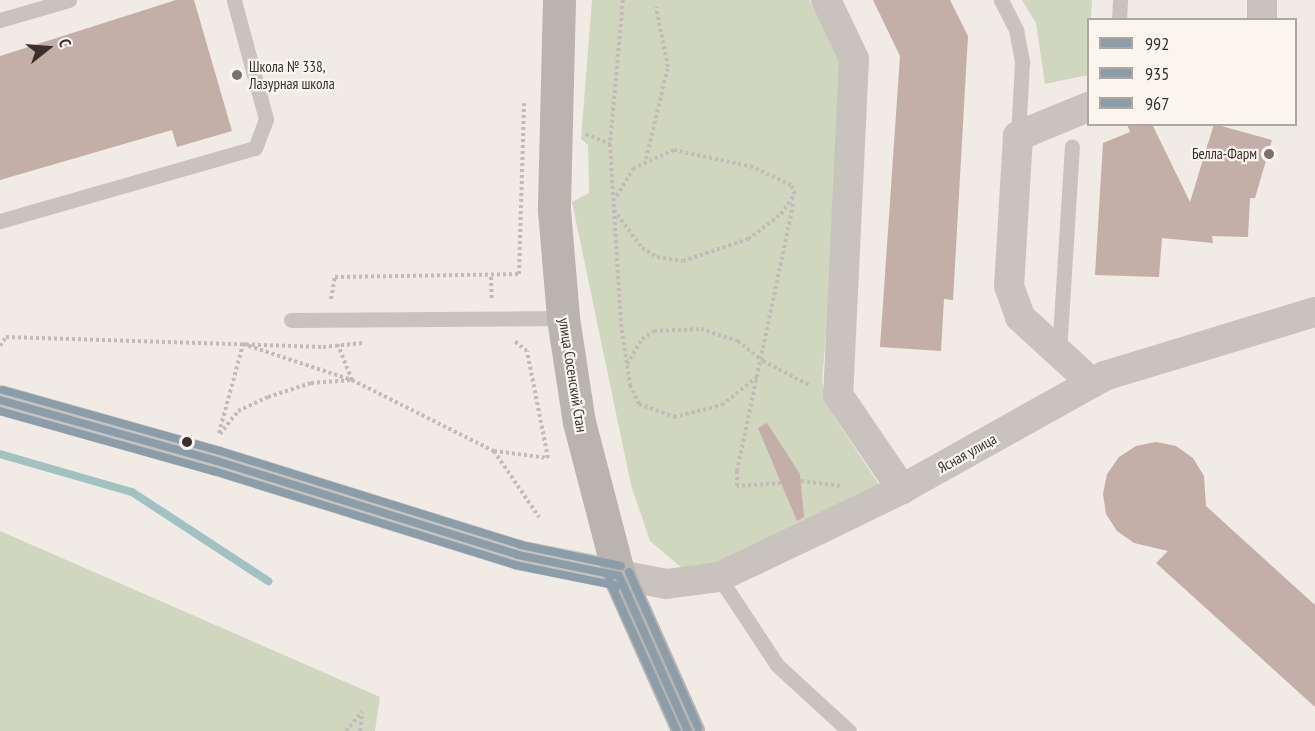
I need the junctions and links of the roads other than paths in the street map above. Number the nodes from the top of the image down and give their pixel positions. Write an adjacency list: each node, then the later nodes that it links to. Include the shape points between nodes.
1 (69, 0): 10 (lane)
2 (234, 0): 14 (lane, via 266,119 255,148)
3 (559, 0): 16 (street, улица Сосенский Стан, via 553,172)
4 (826, 0): 21 (street, via 854,59 838,395)
5 (1001, 0): 12 (lane, via 1016,30 1022,62)
6 (1120, 0): 8 (lane)
7 (1262, 0): 9 (street)
8 (1119, 18)
9 (1262, 18)
10 (0, 20)
11 (1087, 108): 12 (street)
12 (1018, 136): 18 (street, via 1011,302 1020,317)
13 (1072, 146): 18 (lane)
14 (0, 221)
15 (1315, 312): 19 (street, Ясная улица)
16 (563, 318): 17 (lane); 22 (street, улица Сосенский Стан, via 579,422)
17 (291, 320)
18 (1059, 352): 19 (street)
19 (1092, 382): 21 (street, Ясная улица)
20 (0, 400): 22 (street, Ясная улица, via 217,461 518,555)
21 (902, 489): 23 (street, Ясная улица)
22 (620, 576): 23 (street, Ясная улица, via 666,584); 24 (street, улица Сосенский Стан)
23 (719, 577): 25 (lane, via 777,665)
24 (688, 731)
25 (849, 731)

